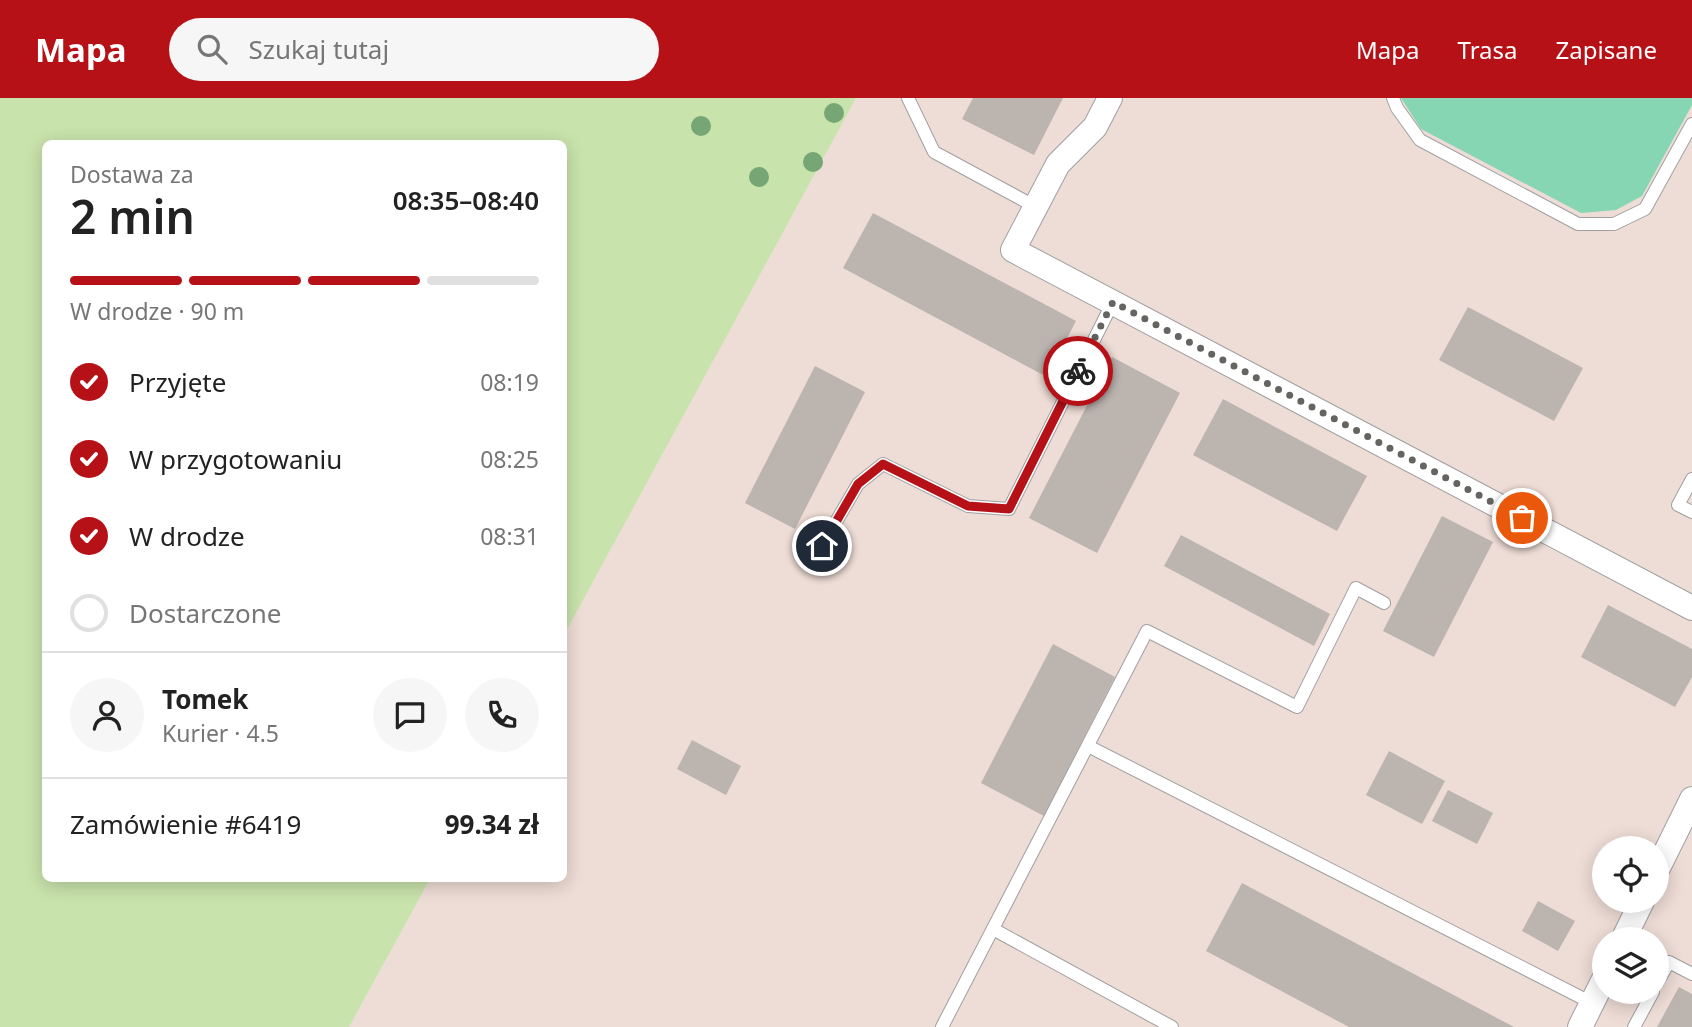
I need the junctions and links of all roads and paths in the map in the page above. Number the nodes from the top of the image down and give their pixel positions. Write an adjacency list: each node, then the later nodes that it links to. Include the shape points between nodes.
1 (908, 98): 5 (lane, via 934,152)
2 (1110, 98): 5 (street, via 1095,127 1058,164)
3 (1393, 98): 4 (lane, via 1420,141 1578,225 1614,224 1645,209)
4 (1692, 124)
5 (1036, 207): 6 (street, via 1013,250)
6 (1113, 302): 9 (lane, via 1009,509 968,506 883,464 858,484); 11 (street)
7 (1692, 479): 8 (lane, via 1678,505)
8 (1692, 512)
9 (822, 546)
10 (1384, 603): 12 (lane, via 1356,588 1297,706 1147,631)
11 (1692, 608)
12 (1087, 746): 15 (lane); 18 (lane)
13 (1692, 799): 14 (street)
14 (1669, 846)
15 (993, 929): 20 (lane); 21 (lane)
16 (1669, 962): 17 (lane)
17 (1692, 974)
18 (1592, 1003): 22 (street)
19 (1646, 1004): 23 (lane)
20 (942, 1027)
21 (1172, 1027)
22 (1580, 1027)
23 (1634, 1027)

